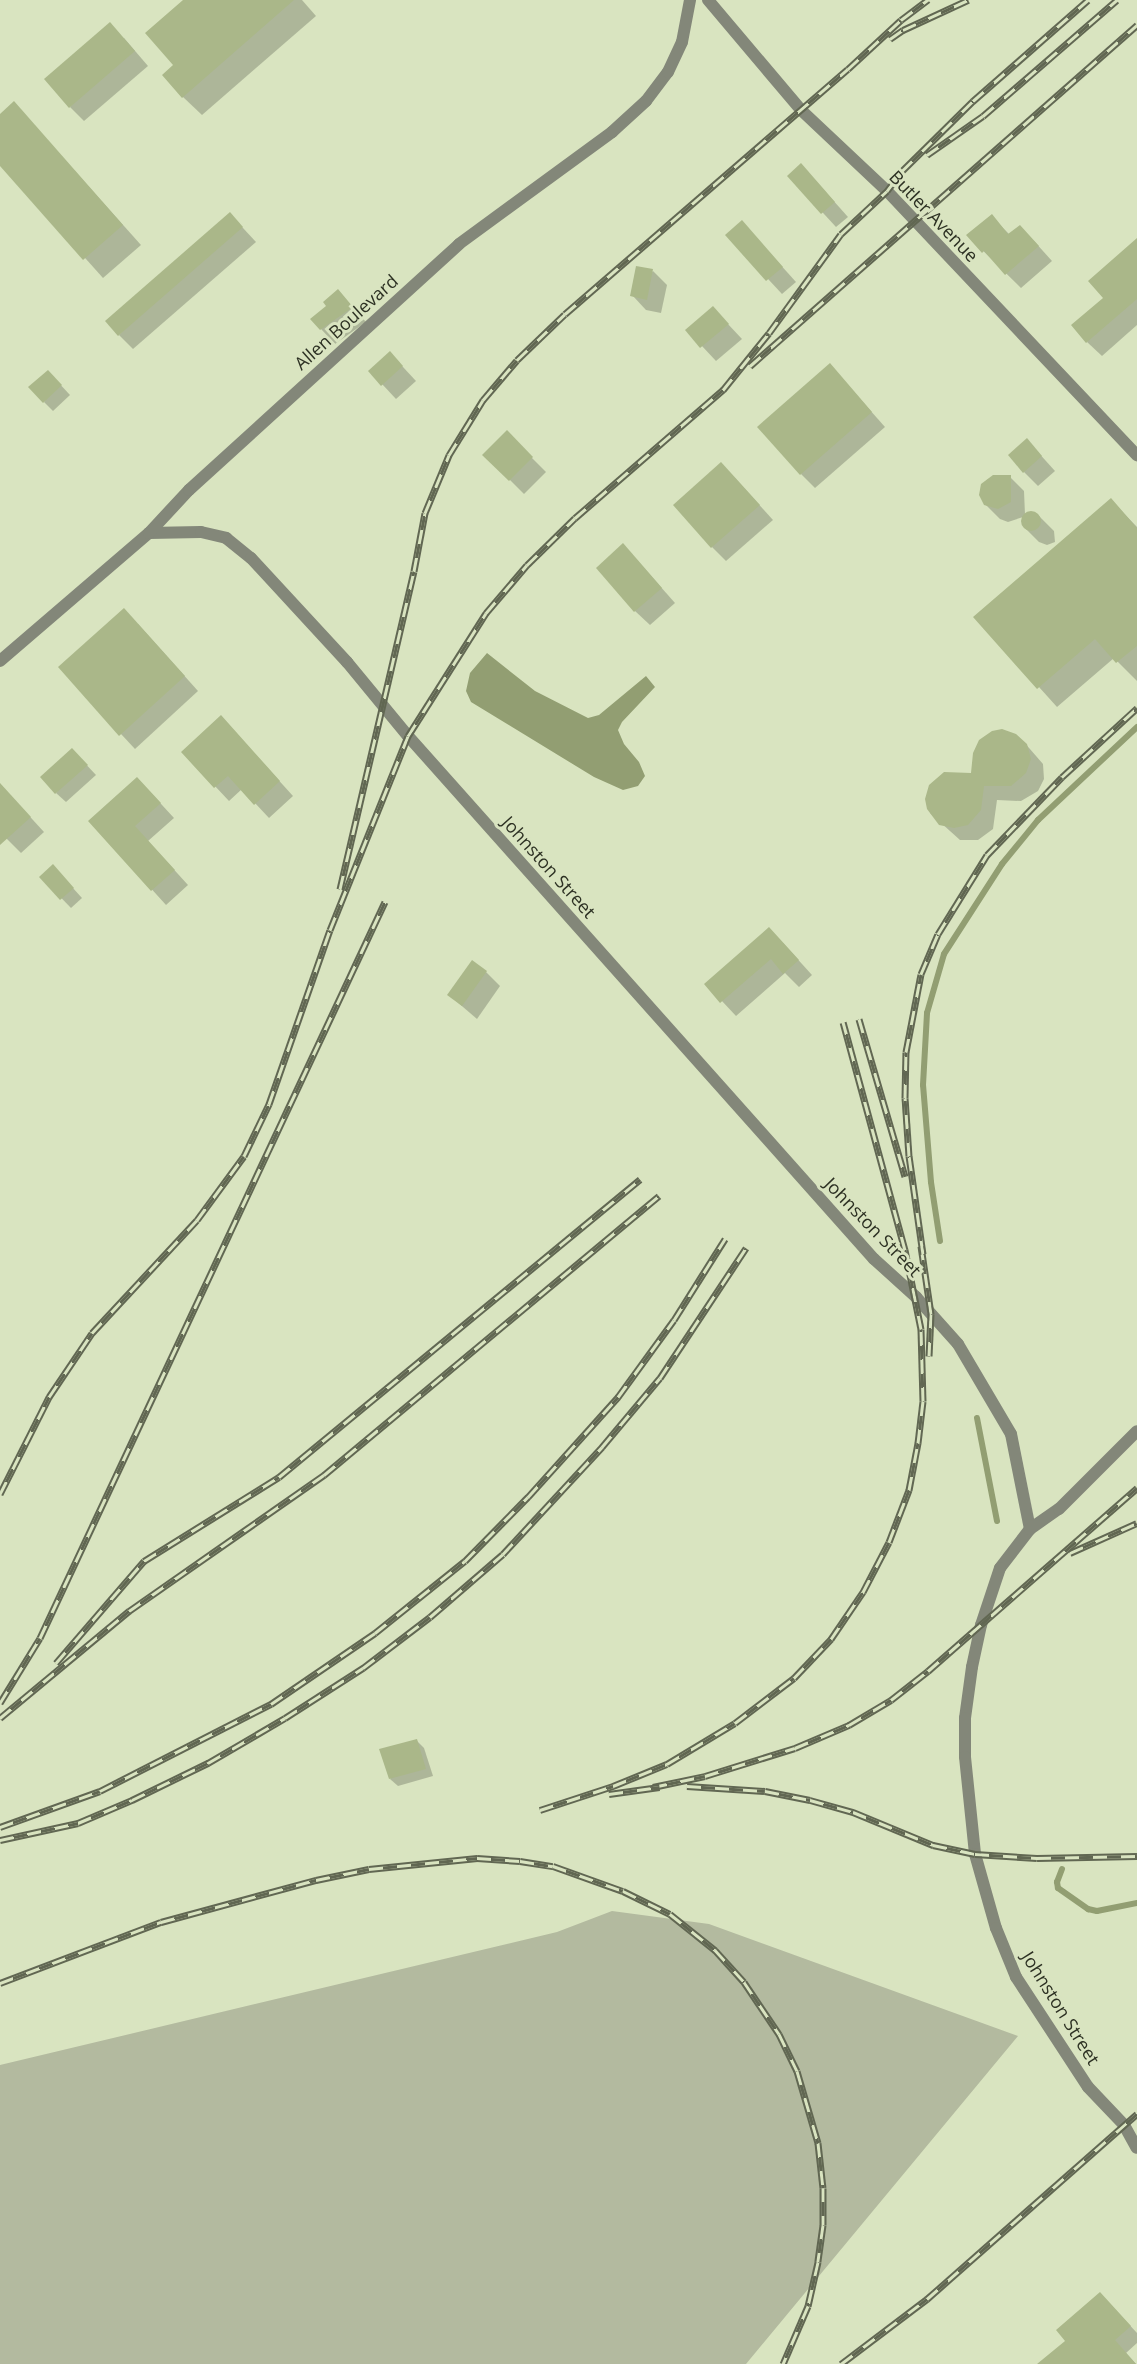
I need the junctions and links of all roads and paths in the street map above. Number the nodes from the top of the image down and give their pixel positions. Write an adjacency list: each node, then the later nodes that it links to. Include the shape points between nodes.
1 (690, 0): 4 (street, Allen Boulevard, via 682,42 668,72 646,101 612,132 459,244 189,490)
2 (708, 0): 3 (street, Butler Avenue, via 801,110 887,191)
3 (1137, 455)
4 (149, 533): 5 (street, Allen Boulevard); 7 (street, Johnston Street, via 201,532 226,538 251,558 874,1259 916,1297 958,1344 1011,1434)
5 (0, 661)
6 (1137, 1431): 7 (street, via 1059,1509)
7 (1030, 1529): 8 (street, Johnston Street, via 1000,1568 972,1667 965,1718 965,1757 975,1854 996,1928 1016,1977 1088,2087 1124,2125)
8 (1137, 2148)

